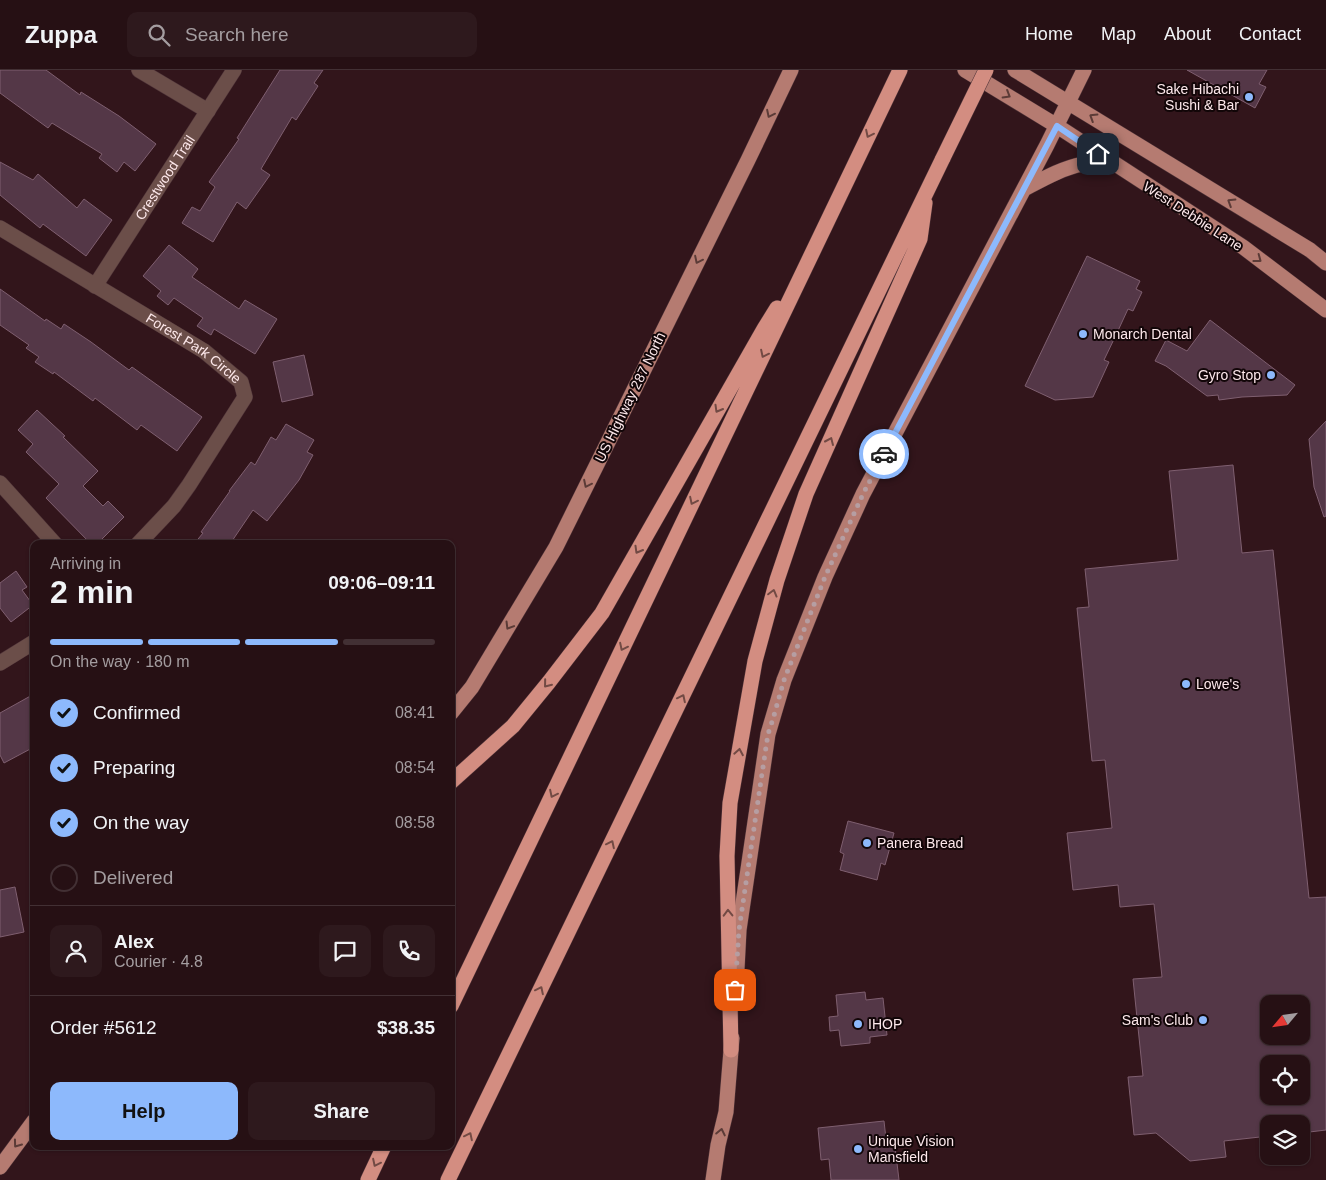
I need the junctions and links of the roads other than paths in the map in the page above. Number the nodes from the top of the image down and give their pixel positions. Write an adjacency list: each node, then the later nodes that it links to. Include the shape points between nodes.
1 (139, 70): 10 (street)
2 (234, 70): 10 (street, Crestwood Trail)
3 (791, 70): 25 (main road, US Highway 287 North, one-way to 25, via 556,547 472,687)
4 (900, 70): 16 (highway, one-way to 16)
5 (965, 70): 11 (main road, West Debbie Lane, one-way to 11)
6 (986, 70): 13 (highway, bridge)
7 (1015, 70): 9 (main road)
8 (1084, 70): 9 (main road)
9 (1068, 102): 11 (main road); 17 (main road, one-way to 9, via 1310,250)
10 (208, 111): 18 (street, Crestwood Trail)
11 (1057, 126): 12 (main road, West Debbie Lane); 14 (main road)
12 (1112, 162): 14 (main road, via 1066,169); 19 (main road, West Debbie Lane, one-way to 19, via 1243,247)
13 (927, 189): 28 (highway, one-way to 13, via 727,856 730,803 755,661 777,580 806,494 920,239); 33 (highway, one-way to 13)
14 (1024, 189): 28 (main road, via 863,494 825,577 784,680 768,734 739,930)
15 (0, 228): 18 (street, Forest Park Circle)
16 (808, 263): 26 (highway, one-way to 26, via 764,328 602,613 513,726); 27 (highway, one-way to 27)
17 (1326, 263)
18 (95, 286): 22 (street, Forest Park Circle, via 204,352 241,382 245,396 174,506)
19 (1326, 310)
20 (0, 484): 21 (street)
21 (51, 540)
22 (142, 540)
23 (30, 644): 24 (street)
24 (0, 663)
25 (455, 708)
26 (455, 778)
27 (455, 998)
28 (731, 1050): 34 (main road, one-way to 28, via 726,1112)
29 (30, 1127): 31 (main road, one-way to 31)
30 (382, 1150): 32 (highway, one-way to 32)
31 (0, 1167)
32 (368, 1180)
33 (448, 1180)
34 (713, 1180)

